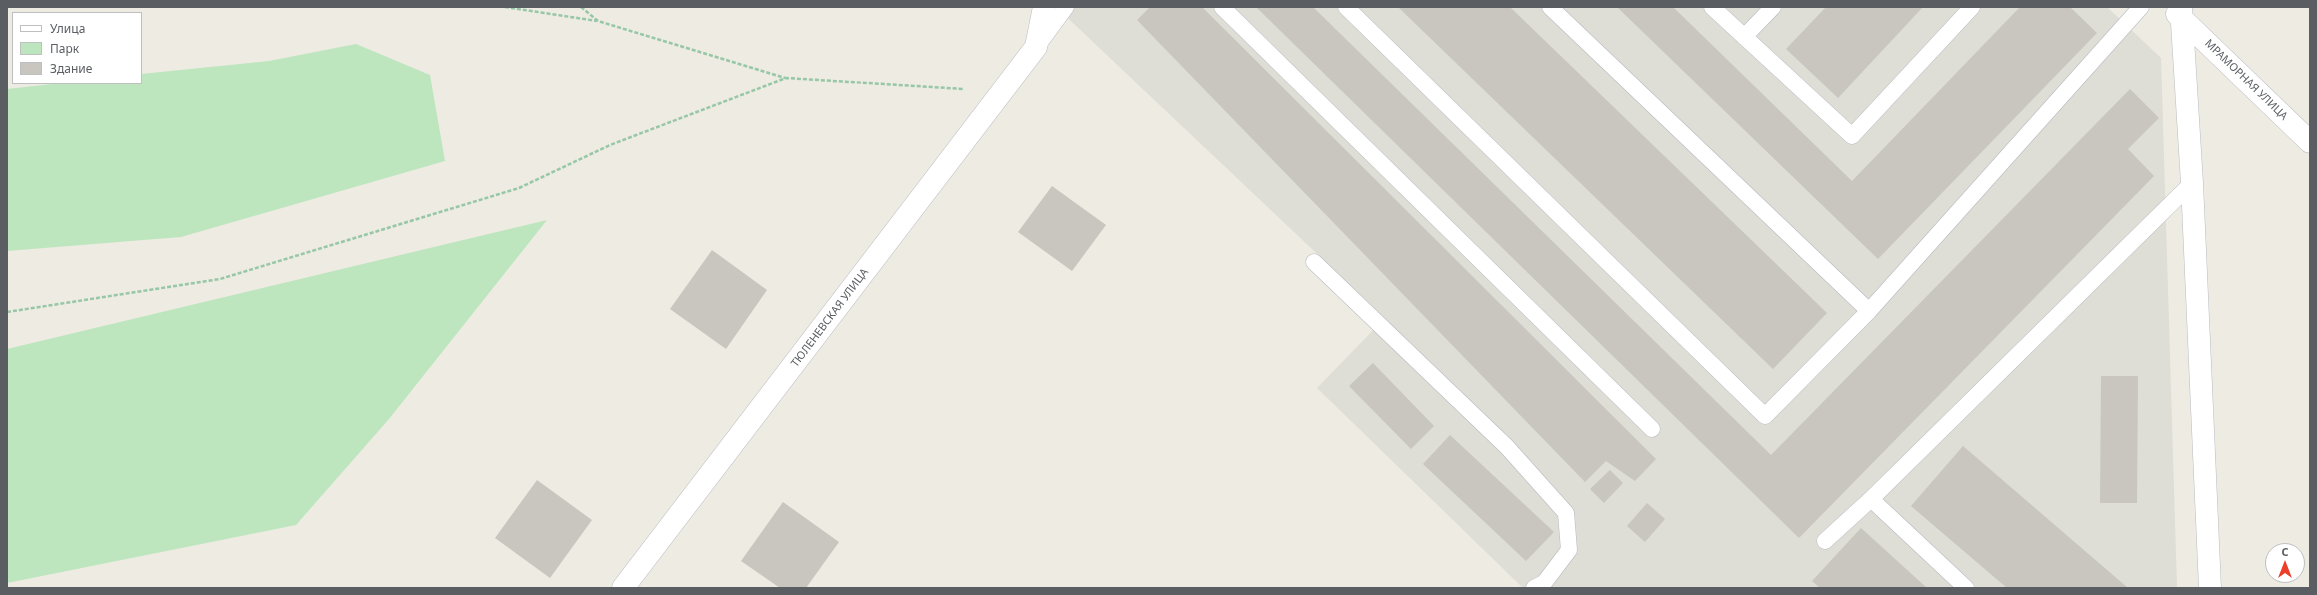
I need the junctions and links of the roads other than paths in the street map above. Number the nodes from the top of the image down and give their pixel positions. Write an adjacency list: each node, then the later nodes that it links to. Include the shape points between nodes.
1 (1044, 7): 12 (street)
2 (1066, 7): 12 (lane)
3 (1222, 7): 17 (lane)
4 (1346, 7): 16 (lane, via 1765,416)
5 (1550, 7): 16 (lane)
6 (1712, 7): 11 (lane)
7 (1773, 7): 11 (lane)
8 (1972, 7): 11 (lane, via 1852,136)
9 (2142, 7): 16 (lane)
10 (2178, 11): 13 (street, МРАМОРНАЯ УЛИЦА); 14 (street)
11 (1744, 37)
12 (1036, 48): 20 (street, ТЮЛЕНЕВСКАЯ УЛИЦА)
13 (2310, 142)
14 (2192, 183): 18 (lane); 23 (street)
15 (1314, 262): 21 (lane, via 1507,447 1566,513 1569,550 1544,583)
16 (1869, 311)
17 (1652, 429)
18 (1871, 499): 19 (lane); 22 (lane)
19 (1825, 541)
20 (623, 588)
21 (1534, 588)
22 (1966, 588)
23 (2210, 588)

